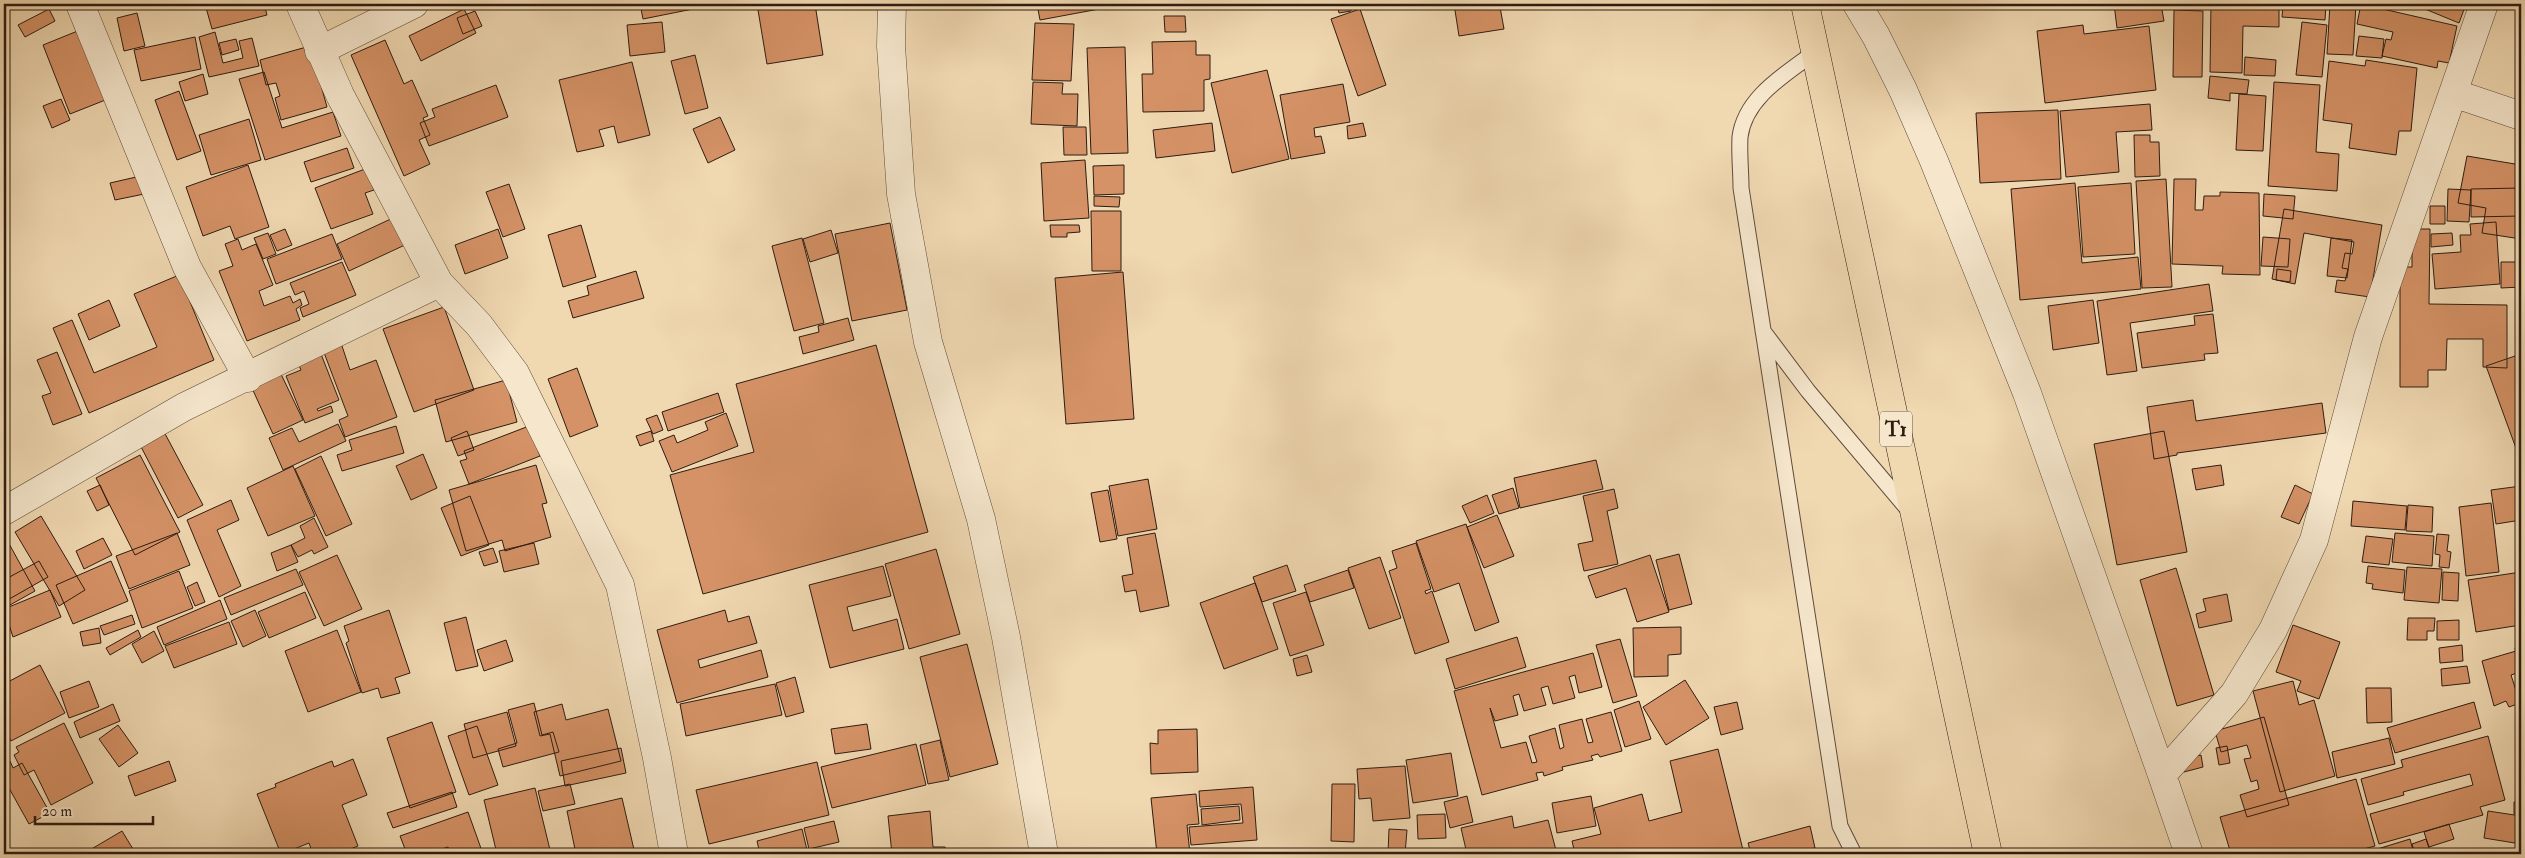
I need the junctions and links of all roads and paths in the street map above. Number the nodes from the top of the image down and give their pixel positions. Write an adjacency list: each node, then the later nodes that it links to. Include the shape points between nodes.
1 (80, 4): 14 (street, via 187,267)
2 (300, 4): 8 (street)
3 (414, 4): 8 (street)
4 (892, 4): 19 (street, via 891,46 902,203 928,342 983,528)
5 (1805, 4): 9 (highway, T1)
6 (1857, 4): 17 (street, via 1911,108 2026,393)
7 (2484, 4): 10 (street)
8 (319, 51): 12 (street)
9 (1816, 52): 13 (lane, via 1768,87 1750,110 1740,136 1741,188); 16 (highway, T1)
10 (2453, 93): 11 (street); 17 (street, via 2368,337 2314,540 2273,630 2234,694)
11 (2521, 116)
12 (439, 283): 14 (street); 18 (street, via 479,325 515,373 620,585)
13 (1761, 328): 16 (lane, via 1808,391); 20 (lane, via 1840,826)
14 (248, 378): 15 (street, via 184,407)
15 (4, 511)
16 (1915, 517): 21 (highway, T1)
17 (2162, 775): 22 (street)
18 (674, 854)
19 (1044, 854)
20 (1854, 854)
21 (1988, 854)
22 (2189, 854)

